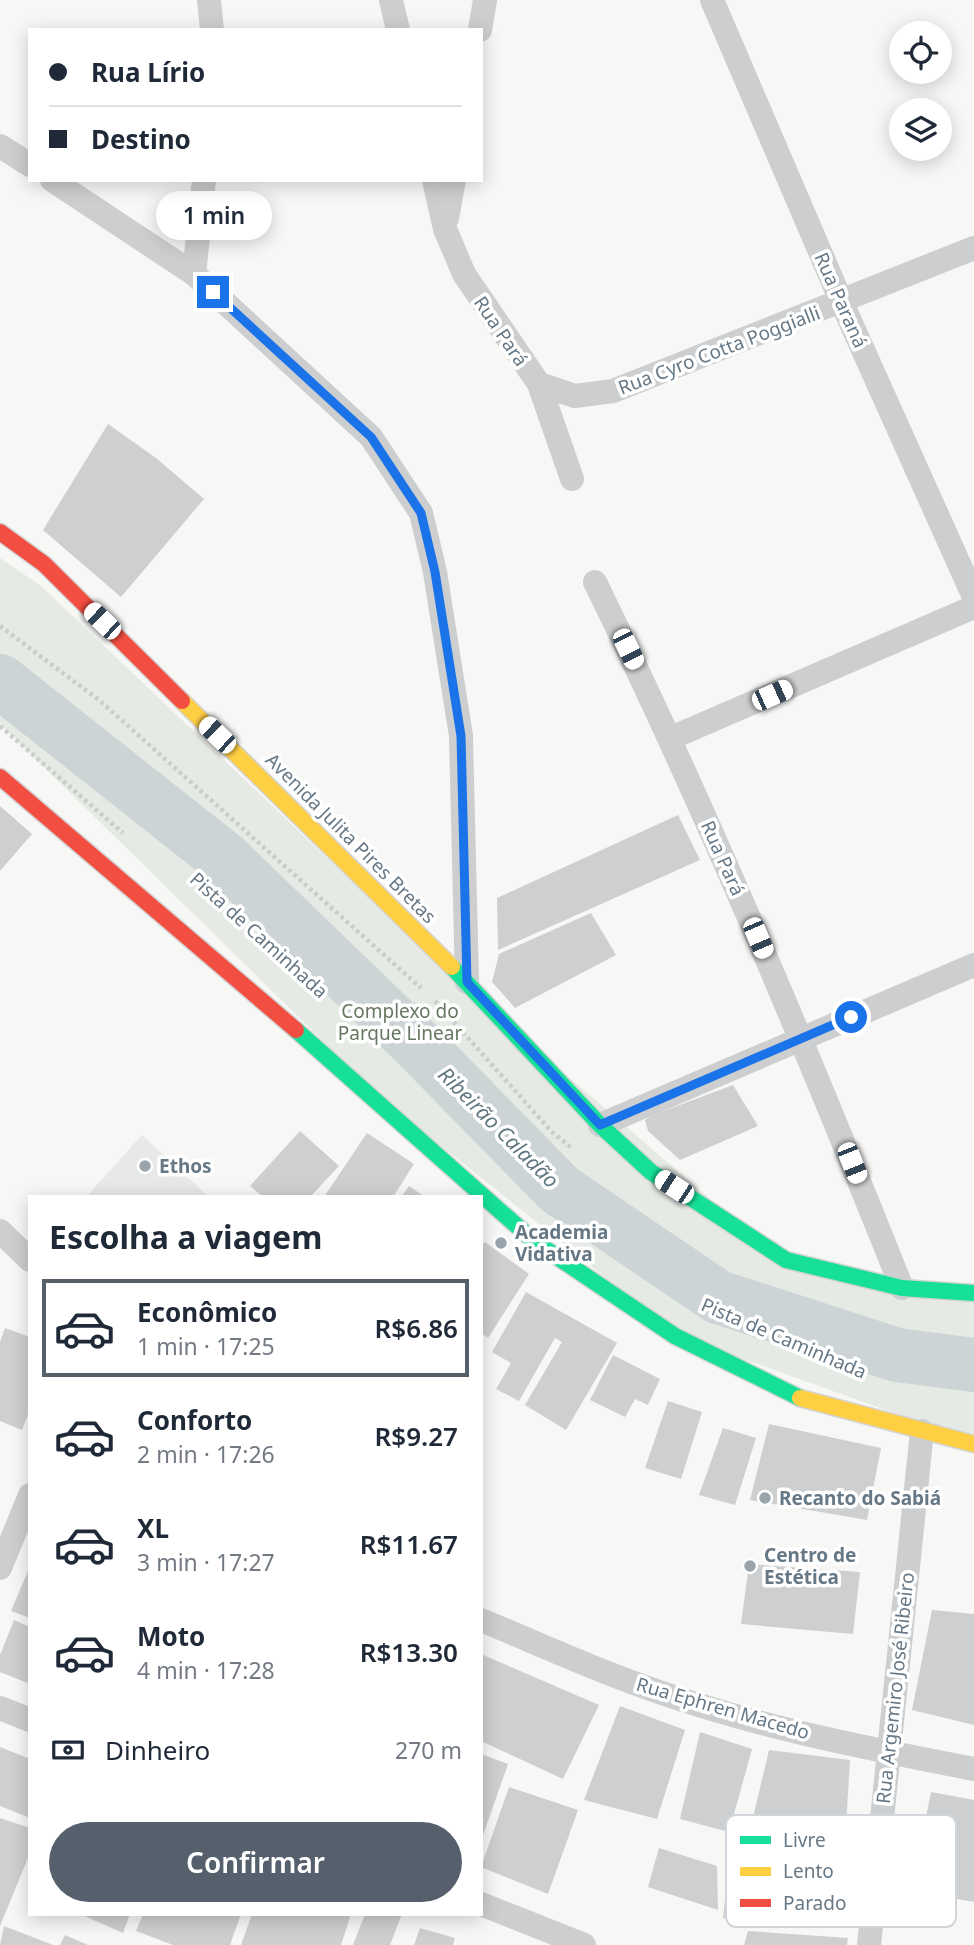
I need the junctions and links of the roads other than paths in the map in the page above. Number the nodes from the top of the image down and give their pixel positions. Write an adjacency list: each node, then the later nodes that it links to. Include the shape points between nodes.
1 (209, 0): 5 (street)
2 (391, 0): 6 (street)
3 (485, 0): 7 (street)
4 (712, 0): 17 (street, Rua Paraná)
5 (212, 28)
6 (398, 28)
7 (480, 28)
8 (0, 146): 9 (street)
9 (28, 164)
10 (55, 182): 16 (street)
11 (204, 182): 16 (street)
12 (434, 182): 14 (street, Rua Pará)
13 (454, 182): 14 (street)
14 (445, 229): 18 (street, Rua Pará, via 464,274)
15 (974, 248): 17 (street, Rua Cyro Cotta Poggialli)
16 (194, 274): 27 (street, via 371,437 421,513 461,736)
17 (842, 303): 18 (street, Rua Cyro Cotta Poggialli, via 613,391 575,396); 22 (street, Rua Paraná)
18 (539, 384): 19 (street, Rua Pará)
19 (572, 480)
20 (0, 532): 27 (main road, Avenida Julita Pires Bretas, via 44,564)
21 (595, 582): 24 (street, Rua Pará)
22 (974, 597)
23 (974, 607): 24 (street)
24 (671, 738): 28 (street, Rua Pará)
25 (0, 776): 30 (main road, via 375,1097)
26 (974, 965): 28 (street)
27 (467, 982): 29 (main road, Avenida Julita Pires Bretas)
28 (802, 1038): 29 (street); 34 (street, Rua Pará)
29 (600, 1125): 34 (main road, Avenida Julita Pires Bretas, via 652,1172 786,1260)
30 (482, 1195)
31 (483, 1195): 36 (main road, via 534,1242 675,1336 790,1393)
32 (0, 1231): 33 (street)
33 (28, 1258)
34 (902, 1288): 35 (main road, Avenida Julita Pires Bretas)
35 (974, 1293)
36 (922, 1431): 37 (main road); 43 (street, Rua Argemiro José Ribeiro)
37 (974, 1444)
38 (28, 1500): 39 (street)
39 (0, 1568)
40 (483, 1621): 43 (street, Rua Ephren Macedo, via 635,1684 751,1720)
41 (0, 1708): 42 (street)
42 (28, 1719)
43 (887, 1752): 44 (street, Rua Ephren Macedo); 45 (street, Rua Argemiro José Ribeiro)
44 (974, 1769)
45 (881, 1815)
46 (483, 1905): 48 (street)
47 (871, 1927): 49 (street, Rua Argemiro José Ribeiro)
48 (584, 1945)
49 (869, 1945)

